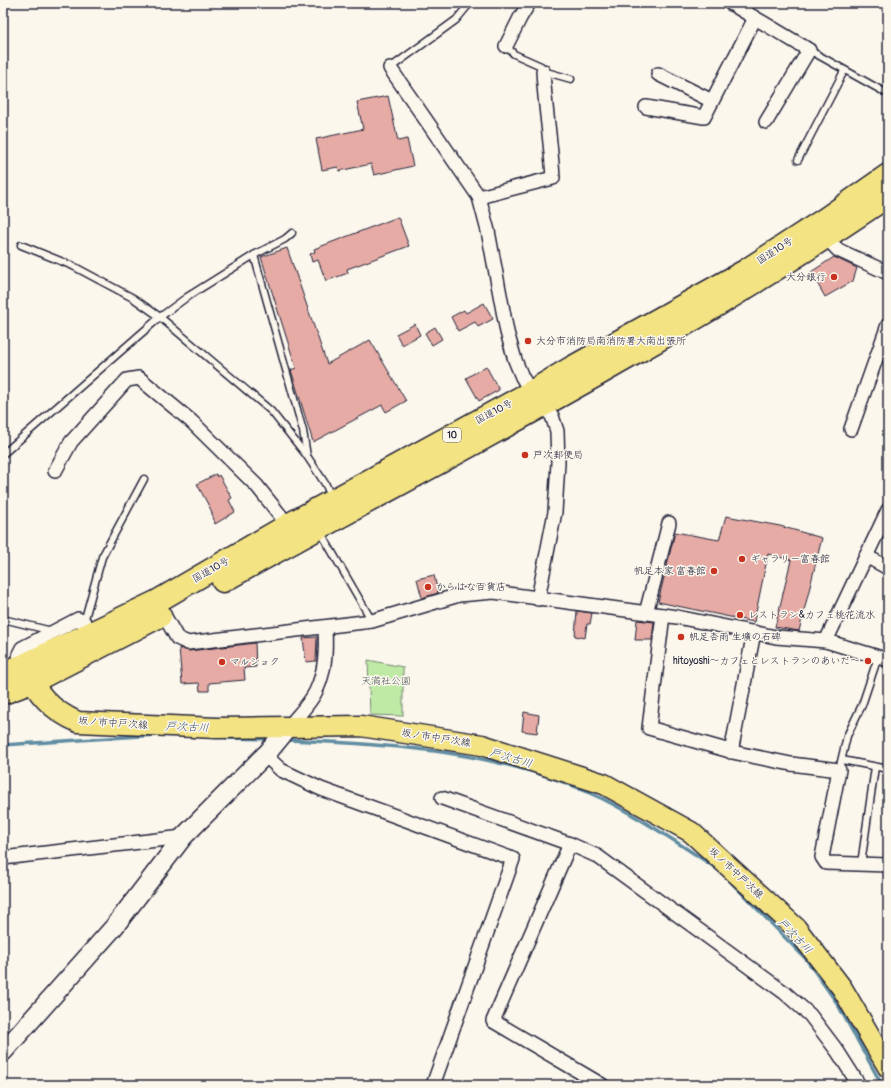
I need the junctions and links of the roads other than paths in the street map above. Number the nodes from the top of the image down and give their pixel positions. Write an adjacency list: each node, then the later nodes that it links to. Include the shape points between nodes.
1 (470, 3): 7 (lane, via 456,20)
2 (529, 3): 5 (street)
3 (735, 4): 4 (street)
4 (755, 18): 6 (street); 13 (street)
5 (506, 46): 8 (lane, via 514,54 541,66)
6 (808, 50): 9 (lane); 15 (street)
7 (390, 68): 19 (street)
8 (543, 71): 11 (lane); 19 (street, via 553,178)
9 (844, 71): 12 (lane); 16 (lane)
10 (658, 74): 13 (street)
11 (571, 79)
12 (888, 94)
13 (712, 101): 14 (street, via 704,117)
14 (646, 107)
15 (766, 122)
16 (798, 160)
17 (888, 175): 20 (highway, 国道10号 / 10)
18 (888, 196): 20 (highway, 国道10号 / 10)
19 (479, 197): 27 (street, via 488,231 506,332 522,377)
20 (821, 232): 24 (street, via 838,250); 27 (highway, 国道10号 / 10, via 745,271 571,368)
21 (292, 234): 23 (lane)
22 (21, 244): 25 (lane, via 73,266 133,298)
23 (254, 255): 25 (lane, via 186,297); 30 (lane, via 304,431)
24 (888, 273)
25 (160, 317): 29 (lane); 30 (lane, via 271,411)
26 (888, 325): 28 (street)
27 (538, 399): 33 (highway, 国道10号 / 10); 37 (highway, 国道10号 / 10); 40 (street, via 552,416 557,432 558,463 555,512)
28 (851, 429)
29 (3, 454)
30 (307, 456): 33 (lane)
31 (55, 472): 36 (street, via 71,442 127,380 139,378 191,421 257,486)
32 (144, 479): 47 (lane, via 102,557)
33 (333, 501): 36 (highway, 国道10号 / 10)
34 (888, 510): 38 (street)
35 (669, 523): 42 (street)
36 (288, 525): 41 (highway, 国道10号 / 10)
37 (318, 528): 41 (highway, 国道10号 / 10); 45 (lane)
38 (866, 556): 39 (street); 50 (street)
39 (888, 568)
40 (538, 599): 42 (street); 45 (street, via 494,592 459,595)
41 (160, 608): 46 (street, via 177,638 188,643); 47 (highway, 国道10号 / 10); 52 (highway, 国道10号 / 10)
42 (646, 613): 43 (street)
43 (663, 615): 49 (street); 55 (street, via 650,728)
44 (3, 619): 48 (lane)
45 (372, 621): 46 (street)
46 (325, 627): 54 (street, via 326,652 322,678 316,692)
47 (85, 628): 48 (street, via 78,618); 52 (highway, 国道10号 / 10)
48 (55, 632): 52 (street, via 22,648 19,654)
49 (754, 632): 50 (street, via 776,637); 55 (street)
50 (826, 641): 51 (street)
51 (885, 657): 57 (lane, via 847,736)
52 (19, 673): 53 (highway, 国道10号 / 10); 54 (main road, 坂ノ市中戸次線, via 61,715 78,722)
53 (3, 693)
54 (286, 731): 56 (street); 67 (main road, 坂ノ市中戸次線, via 361,726 482,745 604,784 691,832 796,928 842,988)
55 (731, 752): 57 (street, via 791,764)
56 (267, 753): 61 (street); 68 (street, via 282,770 321,789 513,859)
57 (841, 765): 58 (lane); 64 (street, via 822,857 826,863)
58 (874, 767): 59 (lane); 64 (lane)
59 (888, 769)
60 (442, 798): 62 (street)
61 (183, 837): 63 (street); 66 (street, via 114,927)
62 (570, 844): 69 (street, via 493,1022); 70 (street, via 597,856 785,993 810,1015)
63 (3, 858)
64 (861, 864): 65 (street)
65 (888, 865)
66 (3, 1052)
67 (888, 1068)
68 (433, 1085)
69 (602, 1085)
70 (859, 1085)

